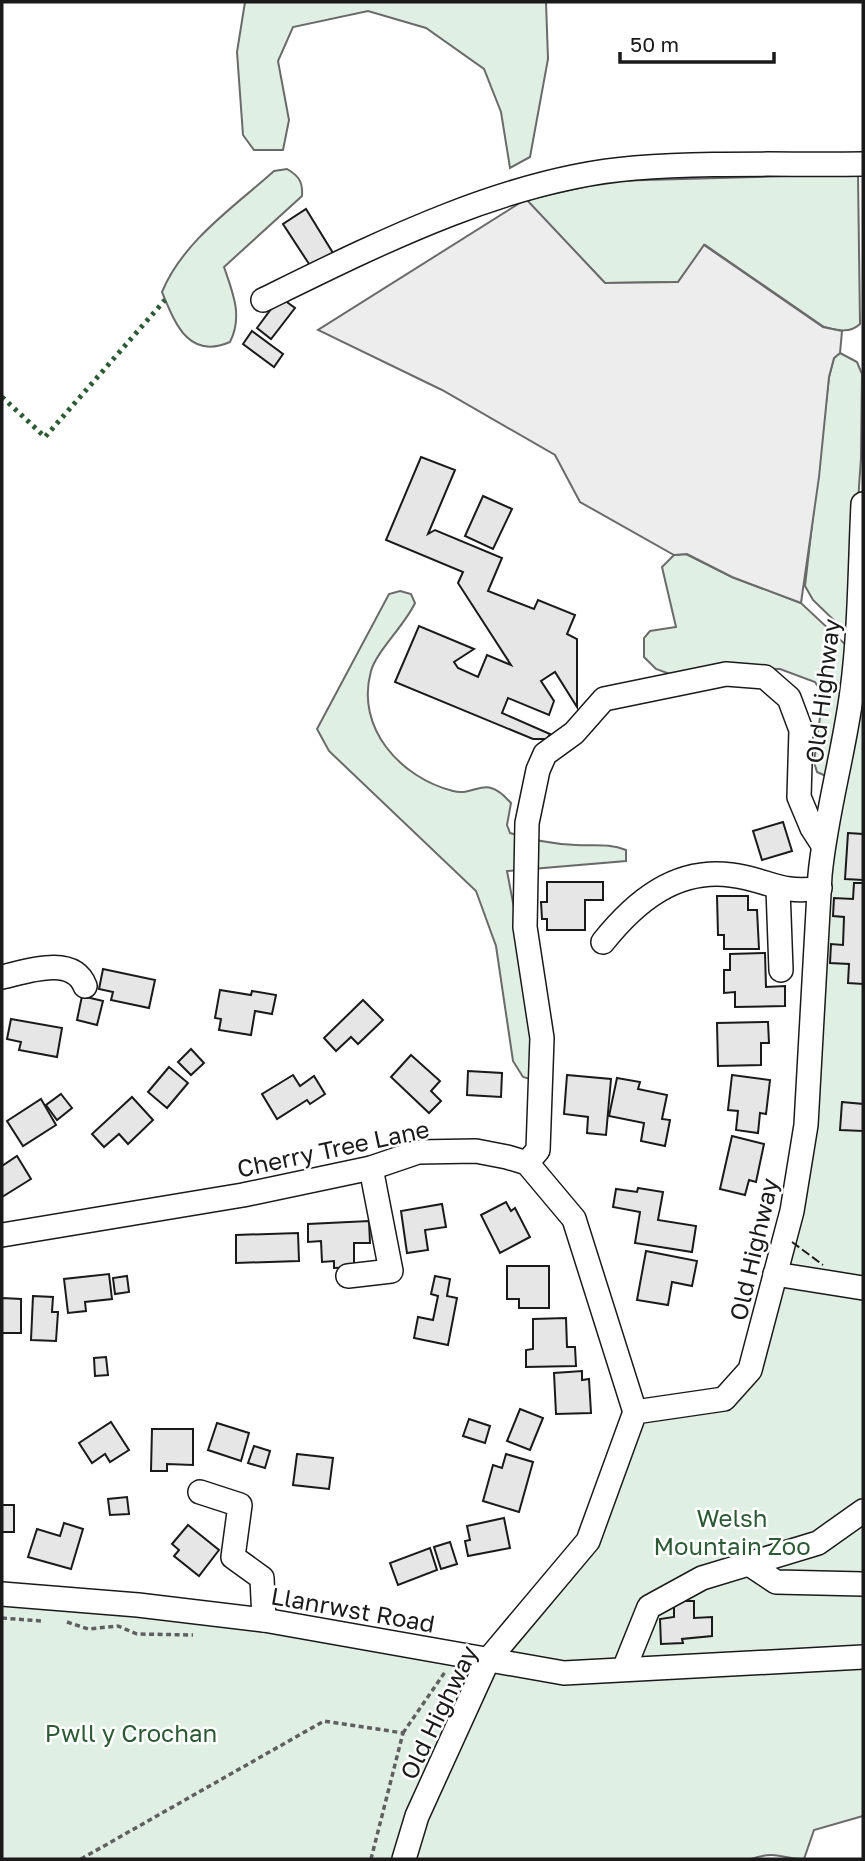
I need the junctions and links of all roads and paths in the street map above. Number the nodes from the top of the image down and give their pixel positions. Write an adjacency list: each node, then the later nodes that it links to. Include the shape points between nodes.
1 (863, 164): 2 (street, via 635,168 579,176 494,199 356,254)
2 (263, 300)
3 (863, 504): 4 (street, Old Highway, via 853,688)
4 (823, 845): 5 (street, Old Highway); 11 (street, via 799,797 801,730 789,698 765,677 726,674 604,699 574,733 545,754 527,823 525,927 542,1038 538,1150)
5 (820, 888): 6 (street); 14 (street, Old Highway, via 806,1125 792,1210)
6 (778, 889): 7 (street, via 730,874 687,879 655,890 623,917); 8 (street)
7 (603, 942)
8 (781, 970)
9 (2, 977): 10 (street, via 51,967 72,971)
10 (85, 986)
11 (527, 1163): 12 (street, Cherry Tree Lane, via 476,1151 418,1152); 17 (street, via 574,1219)
12 (371, 1168): 13 (street, Cherry Tree Lane, via 243,1195); 15 (street, via 391,1271)
13 (2, 1235)
14 (775, 1274): 16 (street); 17 (street, Old Highway, via 750,1370 724,1399)
15 (348, 1276)
16 (863, 1288)
17 (635, 1412): 30 (street, Old Highway, via 588,1541)
18 (200, 1492): 24 (street, via 240,1505 233,1557 262,1578)
19 (863, 1511): 20 (street, via 818,1543)
20 (749, 1564): 21 (street, via 776,1582); 31 (street, via 702,1578 649,1607)
21 (863, 1584)
22 (2, 1594): 24 (street, Llanrwst Road)
23 (2, 1618): 25 (path)
24 (264, 1620): 28 (street, Llanrwst Road)
25 (51, 1621)
26 (64, 1621): 27 (path, via 88,1629 118,1626 137,1634)
27 (199, 1634)
28 (457, 1654): 30 (street, Llanrwst Road); 32 (path)
29 (863, 1657): 31 (street, Llanrwst Road)
30 (488, 1660): 31 (street, Llanrwst Road, via 564,1673); 35 (street, Old Highway, via 417,1816)
31 (624, 1670)
32 (403, 1733): 33 (path, via 324,1721); 34 (path)
33 (81, 1859)
34 (371, 1859)
35 (404, 1859)

